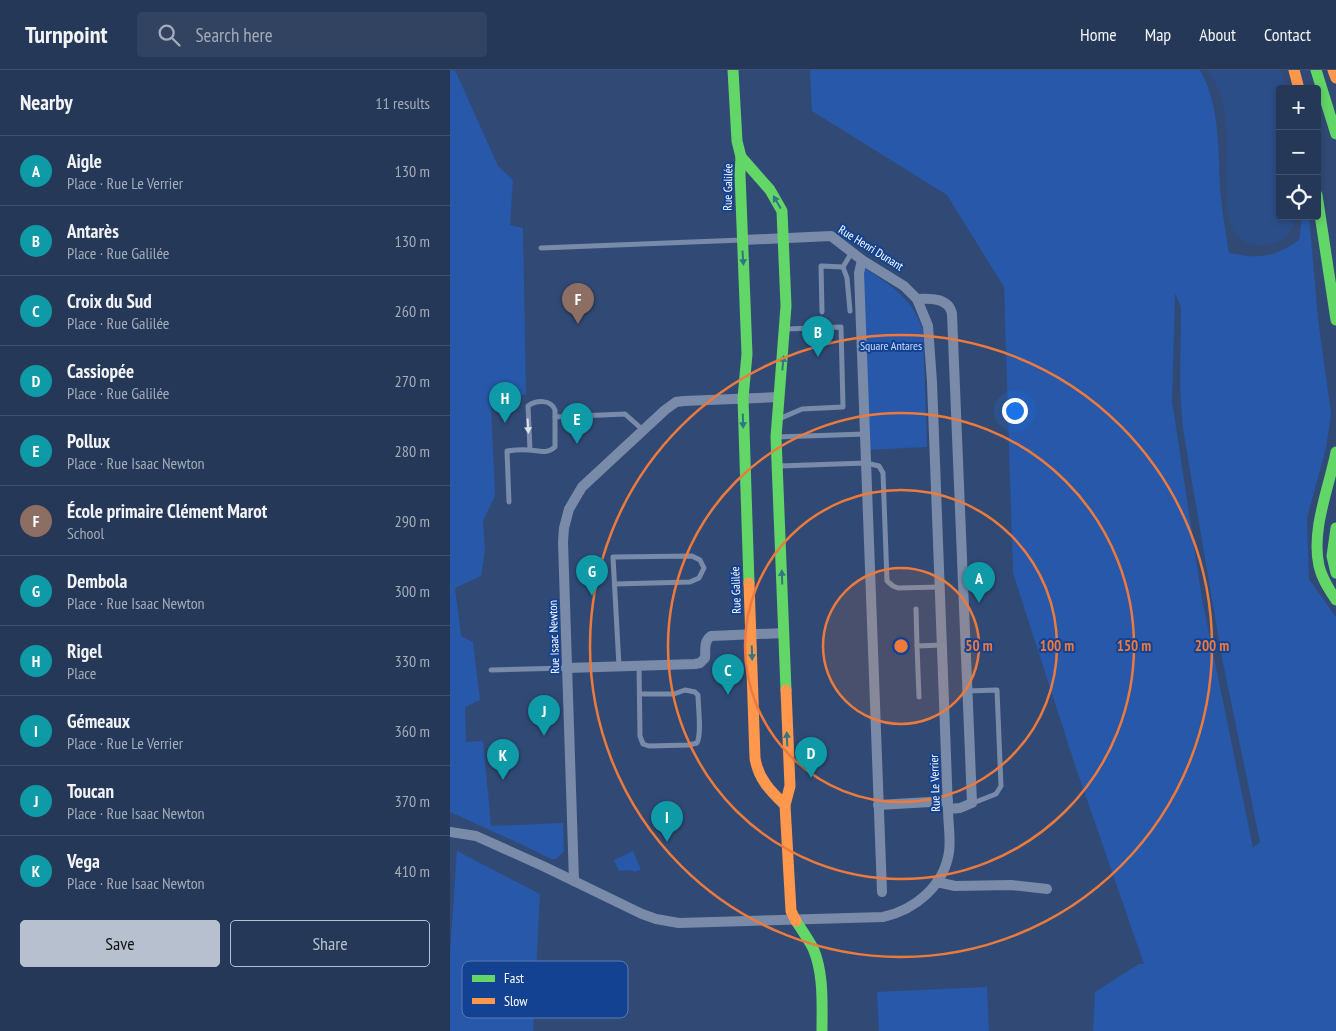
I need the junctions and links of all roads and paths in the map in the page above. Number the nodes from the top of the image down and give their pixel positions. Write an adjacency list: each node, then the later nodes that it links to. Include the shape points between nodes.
1 (733, 70): 8 (main road)
2 (1294, 70): 6 (main road)
3 (1316, 70): 7 (main road)
4 (1333, 70): 5 (main road)
5 (1336, 77)
6 (1298, 85)
7 (1336, 134)
8 (741, 157): 10 (main road, Rue Galilée, one-way to 8, via 780,205); 11 (main road, Rue Galilée)
9 (1321, 220): 19 (main road)
10 (783, 238): 11 (street, Rue Henri Dunant); 13 (street, Rue Henri Dunant, via 831,236); 20 (main road, Rue Galilée)
11 (742, 240): 12 (lane); 22 (main road, Rue Galilée, one-way to 22, via 747,354)
12 (541, 248)
13 (852, 252): 14 (street, Rue Henri Dunant); 15 (lane)
14 (862, 260): 16 (street, Rue Henri Dunant, via 889,275); 26 (street, via 859,273)
15 (843, 267): 17 (lane, via 848,278); 18 (lane, via 820,266)
16 (917, 299): 36 (street, Rue Le Verrier, via 930,338); 47 (street, via 942,300 952,314)
17 (850, 311)
18 (822, 312)
19 (1336, 320)
20 (785, 329): 21 (main road, Rue Galilée, one-way to 20); 24 (lane, via 841,327 843,407 802,409)
21 (779, 397): 22 (street, Rue Isaac Newton); 24 (main road, Rue Galilée)
22 (743, 398): 25 (street, Rue Isaac Newton, via 676,402); 40 (main road, Rue Galilée, one-way to 40)
23 (555, 417): 25 (lane, via 625,414); 28 (lane, via 554,447 548,452); 28 (lane, one-way to 28, via 553,405 549,403 528,406)
24 (777, 419): 27 (main road, Rue Galilée)
25 (643, 430): 45 (street, Rue Isaac Newton, via 582,487 567,514 563,542)
26 (865, 434): 27 (lane); 30 (street)
27 (776, 437): 31 (main road, Rue Galilée)
28 (530, 450): 32 (lane, via 507,450)
29 (1336, 452): 37 (main road, via 1316,550 1324,584)
30 (866, 463): 31 (lane); 36 (lane, via 879,466 883,473 887,581 898,588); 52 (street)
31 (777, 466): 39 (main road, Rue Galilée, one-way to 31)
32 (509, 502)
33 (1336, 528): 34 (main road, via 1331,557)
34 (1336, 574)
35 (615, 584): 35 (lane, via 613,557 692,556 700,560 704,568 699,578 690,582); 43 (lane)
36 (940, 587): 42 (street, Rue Le Verrier)
37 (1336, 600)
38 (916, 609): 41 (lane)
39 (784, 633): 40 (street); 51 (main road, Rue Galilée, one-way to 39, via 790,786)
40 (751, 634): 44 (street, via 711,636 706,640 705,658 700,663); 51 (main road, Rue Galilée, one-way to 51, via 756,768 771,791)
41 (917, 646): 42 (lane); 49 (lane)
42 (942, 646): 53 (street, Rue Le Verrier)
43 (619, 666): 44 (street); 45 (street)
44 (639, 666): 48 (lane)
45 (567, 668): 46 (lane); 55 (street, Rue Isaac Newton)
46 (491, 670)
47 (968, 691): 50 (street); 50 (lane, via 997,690 1001,786 996,794)
48 (640, 694): 48 (lane, via 640,736 643,744 697,743 698,695 695,692)
49 (919, 697)
50 (972, 803): 53 (street, via 960,808)
51 (786, 805): 59 (main road, Rue Galilée)
52 (878, 805): 53 (street); 58 (street)
53 (948, 805): 56 (street, Rue Le Verrier, via 949,850)
54 (450, 832): 55 (street, via 476,836)
55 (574, 881): 59 (street, Rue Le Verrier, via 642,914 667,921)
56 (937, 882): 57 (street, via 955,886 1011,885); 59 (street, Rue Le Verrier, via 924,897 895,915)
57 (1047, 889)
58 (882, 892)
59 (794, 919): 60 (main road, via 817,957)
60 (822, 1031)

